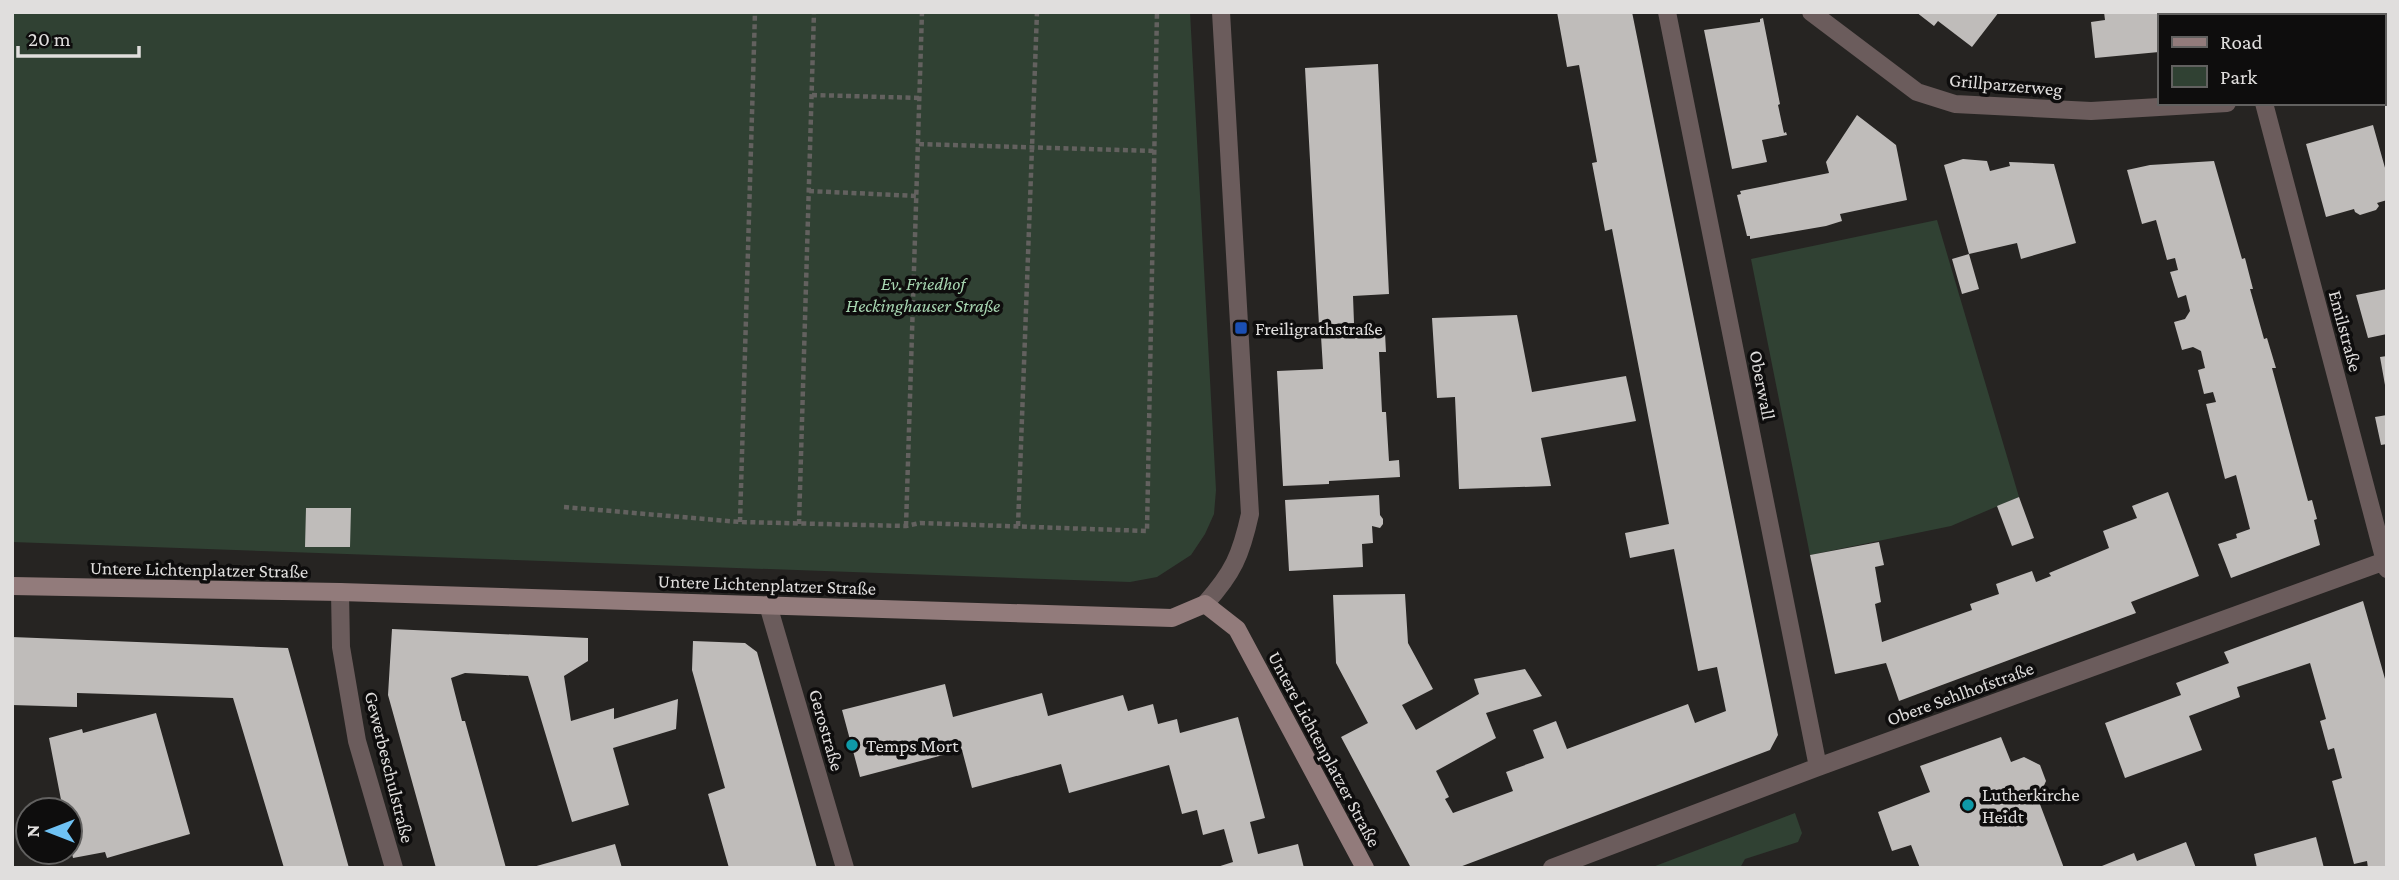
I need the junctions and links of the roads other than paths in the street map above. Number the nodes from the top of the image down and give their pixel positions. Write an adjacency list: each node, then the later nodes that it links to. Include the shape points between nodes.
1 (1221, 12): 9 (street, via 1250,514 1237,561)
2 (1667, 12): 11 (street, Oberwall)
3 (1811, 12): 4 (street, Grillparzerweg, via 1917,92 1955,104 2091,111)
4 (2193, 105)
5 (2265, 105): 6 (street, Emilstraße)
6 (2386, 565): 11 (street, Obere Sehlhofstraße)
7 (12, 586): 8 (main road, Untere Lichtenplatzer Straße)
8 (340, 592): 10 (main road, Untere Lichtenplatzer Straße); 12 (street, Gewerbeschulstraße, via 341,647 357,741)
9 (1205, 604): 10 (main road, Untere Lichtenplatzer Straße, via 1172,618); 14 (main road, Untere Lichtenplatzer Straße, via 1237,629)
10 (768, 605): 13 (street, Gerostraße)
11 (1818, 767): 15 (street, Obere Sehlhofstraße)
12 (394, 868)
13 (845, 868)
14 (1366, 868)
15 (1552, 868)

